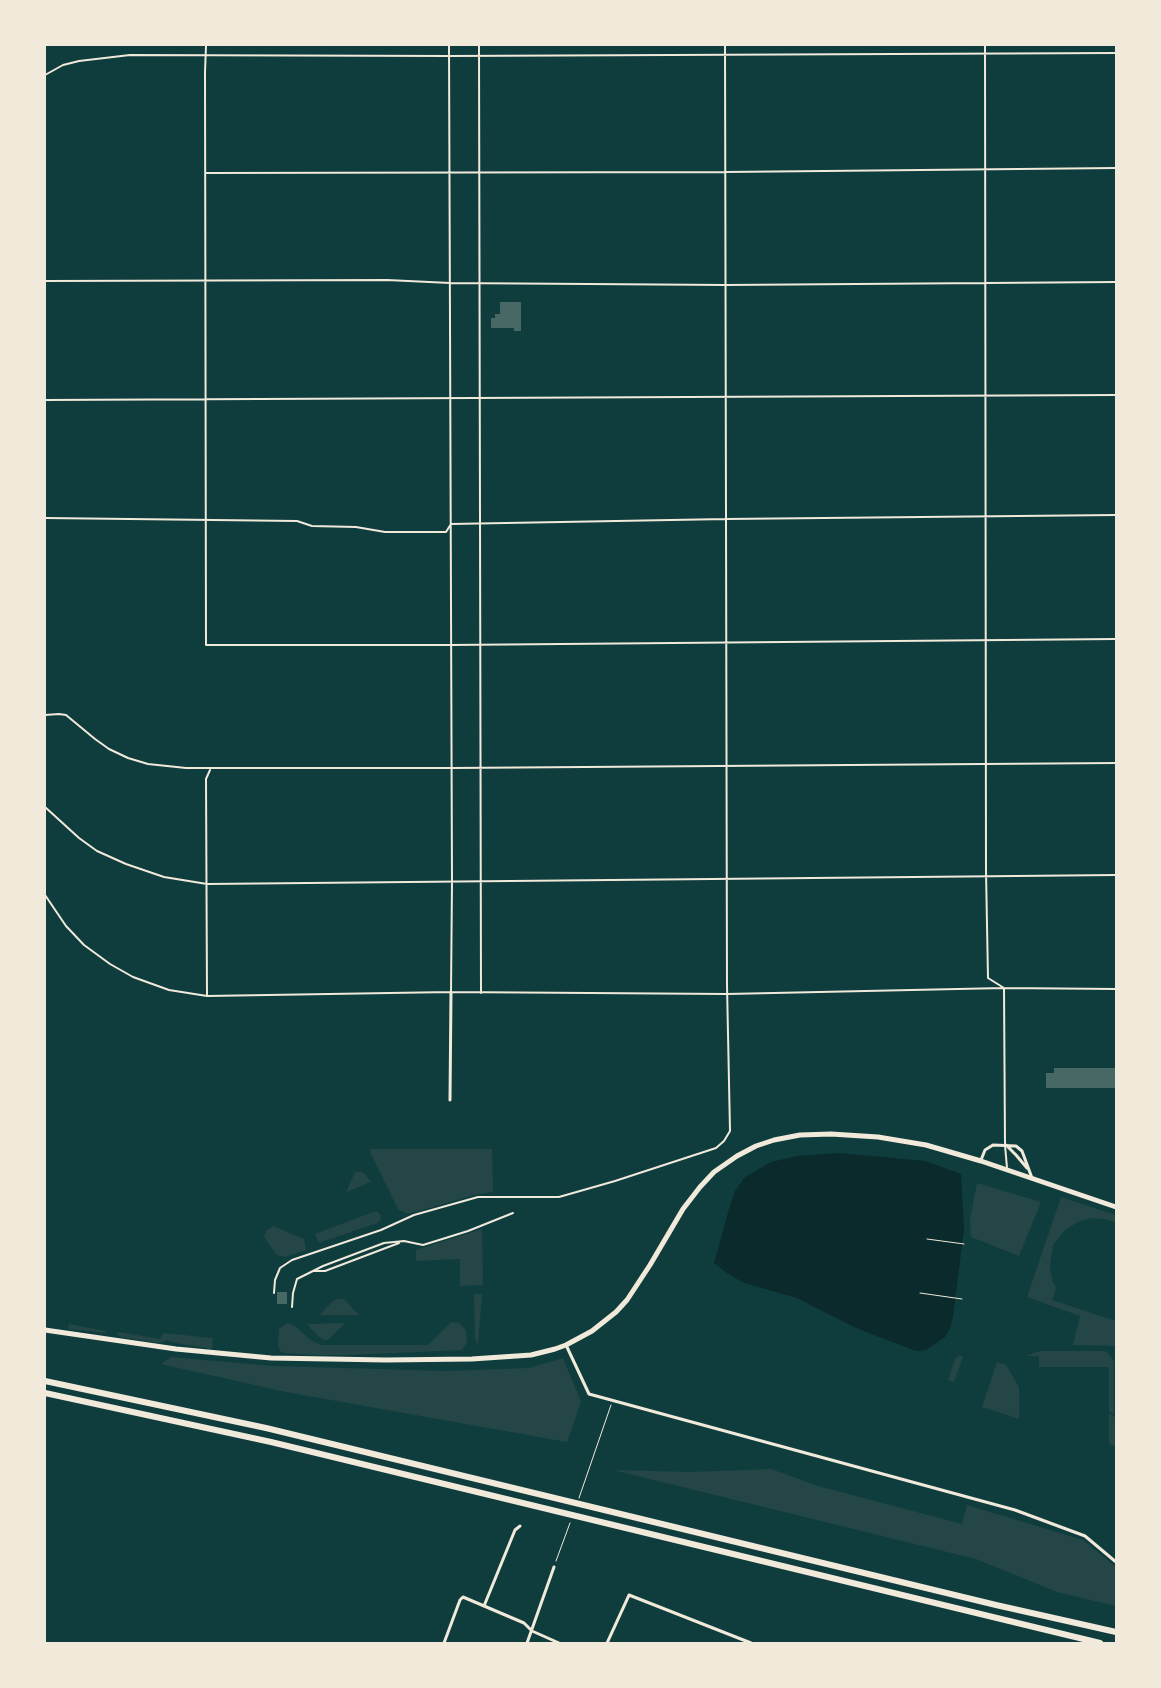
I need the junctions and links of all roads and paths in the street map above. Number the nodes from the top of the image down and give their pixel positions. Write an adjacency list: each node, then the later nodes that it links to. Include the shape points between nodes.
1 (449, 45): 10 (lane)
2 (480, 45): 11 (lane)
3 (725, 45): 9 (lane)
4 (985, 45): 7 (lane)
5 (206, 46): 8 (lane)
6 (1116, 53): 7 (lane)
7 (985, 54): 9 (lane); 14 (lane)
8 (206, 55): 10 (lane); 12 (lane, via 96,58 63,65); 18 (lane)
9 (726, 55): 11 (lane); 17 (lane)
10 (449, 56): 11 (lane); 15 (lane)
11 (479, 56): 16 (lane)
12 (45, 75)
13 (1116, 168): 14 (lane)
14 (985, 170): 17 (lane); 23 (lane)
15 (450, 172): 16 (lane); 18 (lane); 22 (lane)
16 (480, 172): 17 (lane); 24 (lane)
17 (726, 172): 25 (lane)
18 (205, 173): 20 (lane)
19 (45, 281): 20 (lane)
20 (205, 282): 22 (lane, via 387,280); 32 (lane)
21 (1116, 282): 23 (lane)
22 (450, 283): 24 (lane); 29 (lane)
23 (985, 283): 25 (lane); 28 (lane)
24 (479, 284): 25 (lane); 30 (lane)
25 (726, 285): 27 (lane)
26 (1116, 395): 28 (lane)
27 (726, 396): 28 (lane); 30 (lane); 36 (lane)
28 (986, 396): 34 (lane)
29 (450, 399): 30 (lane); 32 (lane); 38 (lane)
30 (480, 399): 39 (lane)
31 (45, 400): 32 (lane)
32 (205, 400): 37 (lane)
33 (1116, 515): 34 (lane)
34 (986, 517): 36 (lane); 41 (lane)
35 (45, 518): 37 (lane)
36 (726, 519): 39 (lane); 42 (lane)
37 (205, 521): 38 (lane, via 297,521 312,526 356,527 385,532 446,532); 43 (lane, via 206,645)
38 (451, 524): 39 (lane); 43 (lane)
39 (480, 524): 44 (lane)
40 (1116, 639): 41 (lane)
41 (986, 640): 42 (lane); 47 (lane)
42 (726, 642): 44 (lane); 48 (lane)
43 (451, 645): 44 (lane); 49 (lane)
44 (481, 645): 50 (lane)
45 (45, 715): 51 (lane, via 66,715 109,749 128,758 169,767)
46 (1116, 763): 47 (lane)
47 (986, 764): 48 (lane); 54 (lane)
48 (726, 766): 50 (lane); 55 (lane)
49 (452, 768): 50 (lane); 51 (lane); 56 (lane)
50 (481, 768): 57 (lane)
51 (211, 769): 58 (lane, via 206,779)
52 (45, 807): 58 (lane, via 98,851 164,877)
53 (1116, 875): 54 (lane)
54 (986, 876): 55 (lane); 60 (lane, via 988,978)
55 (727, 879): 57 (lane); 64 (lane)
56 (452, 882): 57 (lane); 58 (lane); 62 (lane)
57 (481, 882): 63 (lane)
58 (207, 884): 65 (lane)
59 (45, 894): 65 (lane, via 66,926 84,945 110,964 133,977 169,990)
60 (1004, 988): 61 (lane); 64 (lane); 67 (lane)
61 (1116, 990)
62 (451, 992): 63 (lane); 65 (lane); 66 (street)
63 (481, 993): 64 (lane)
64 (727, 994): 78 (lane, via 730,1131 716,1148 559,1197 478,1197 414,1215 381,1230 292,1260 280,1268)
65 (207, 996)
66 (450, 1100)
67 (1005, 1145): 68 (street, via 989,1147); 69 (lane); 70 (street); 70 (street, via 1016,1146 1022,1151)
68 (981, 1161): 69 (main road); 83 (main road, via 926,1145 866,1136 800,1135 756,1146 732,1159 707,1179 683,1209 627,1300 592,1331)
69 (1007, 1170): 71 (main road)
70 (1029, 1170): 71 (street)
71 (1032, 1178): 72 (main road)
72 (1116, 1207)
73 (513, 1213): 75 (lane, via 423,1245)
74 (927, 1239): 76 (path)
75 (404, 1241): 77 (lane, via 384,1243); 77 (lane, via 325,1271)
76 (964, 1244)
77 (311, 1271): 81 (lane, via 297,1278)
78 (274, 1292)
79 (920, 1293): 80 (path)
80 (962, 1299)
81 (292, 1307)
82 (45, 1330): 83 (main road, via 176,1349 305,1359 502,1358 531,1355)
83 (566, 1345): 86 (street, via 588,1394)
84 (45, 1380): 94 (highway, via 266,1428)
85 (45, 1393): 102 (highway, via 271,1442)
86 (612, 1401): 87 (path); 89 (street, via 1016,1510 1085,1536)
87 (588, 1470)
88 (520, 1526): 92 (street, via 515,1530)
89 (1114, 1557): 90 (street)
90 (1116, 1562)
91 (554, 1567): 93 (street)
92 (484, 1606): 93 (street, via 524,1623); 96 (street, via 463,1597)
93 (532, 1631): 97 (street); 98 (street)
94 (1116, 1632)
95 (740, 1638): 99 (street, via 629,1595); 100 (street); 101 (street)
96 (444, 1643)
97 (528, 1643)
98 (559, 1643)
99 (607, 1643)
100 (738, 1643)
101 (751, 1643)
102 (1100, 1643)

